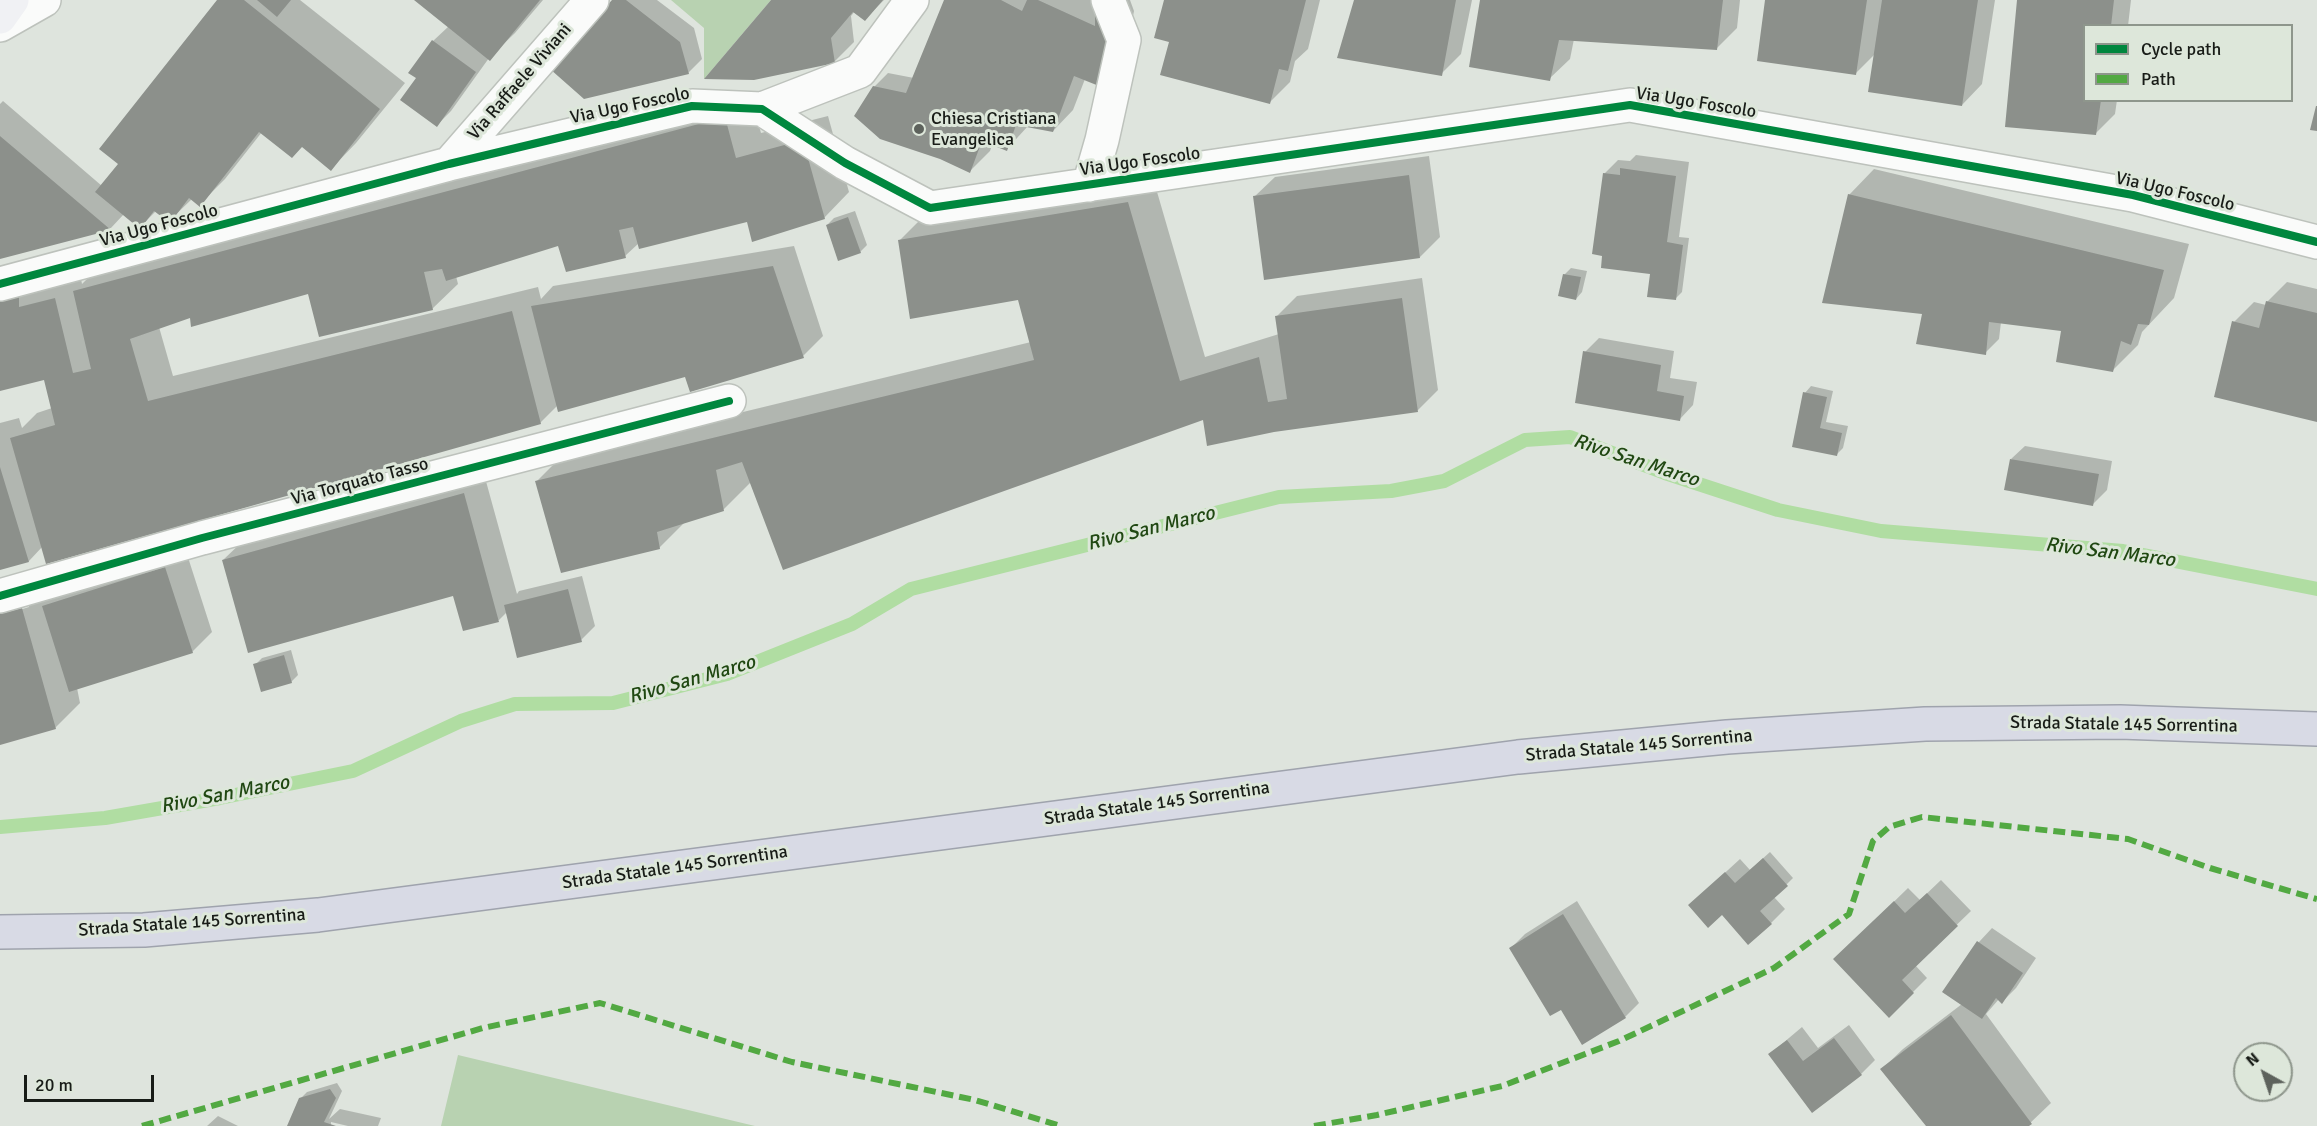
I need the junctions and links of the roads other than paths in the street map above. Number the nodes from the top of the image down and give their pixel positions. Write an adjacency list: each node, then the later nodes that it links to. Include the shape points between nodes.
1 (12, 0): 6 (main road)
2 (44, 0): 7 (street)
3 (592, 0): 9 (street, Via Raffaele Viviani)
4 (912, 0): 8 (street, via 860,71)
5 (1108, 0): 10 (street, Via Ugo Foscolo, via 1124,40)
6 (0, 17)
7 (0, 25)
8 (762, 109): 9 (street, Via Ugo Foscolo, via 692,106); 10 (street, Via Ugo Foscolo, via 845,163 930,208)
9 (449, 164): 12 (street, Via Ugo Foscolo)
10 (1089, 185): 11 (street, Via Ugo Foscolo, via 1630,105 2133,195)
11 (2317, 242)
12 (0, 284)
13 (729, 401): 14 (street, Via Torquato Tasso, via 202,538)
14 (0, 596)
15 (2317, 729): 16 (highway, Strada Statale 145 Sorrentina, via 2120,722 1925,724 1727,737 1518,757 318,915 144,930)
16 (0, 932)

